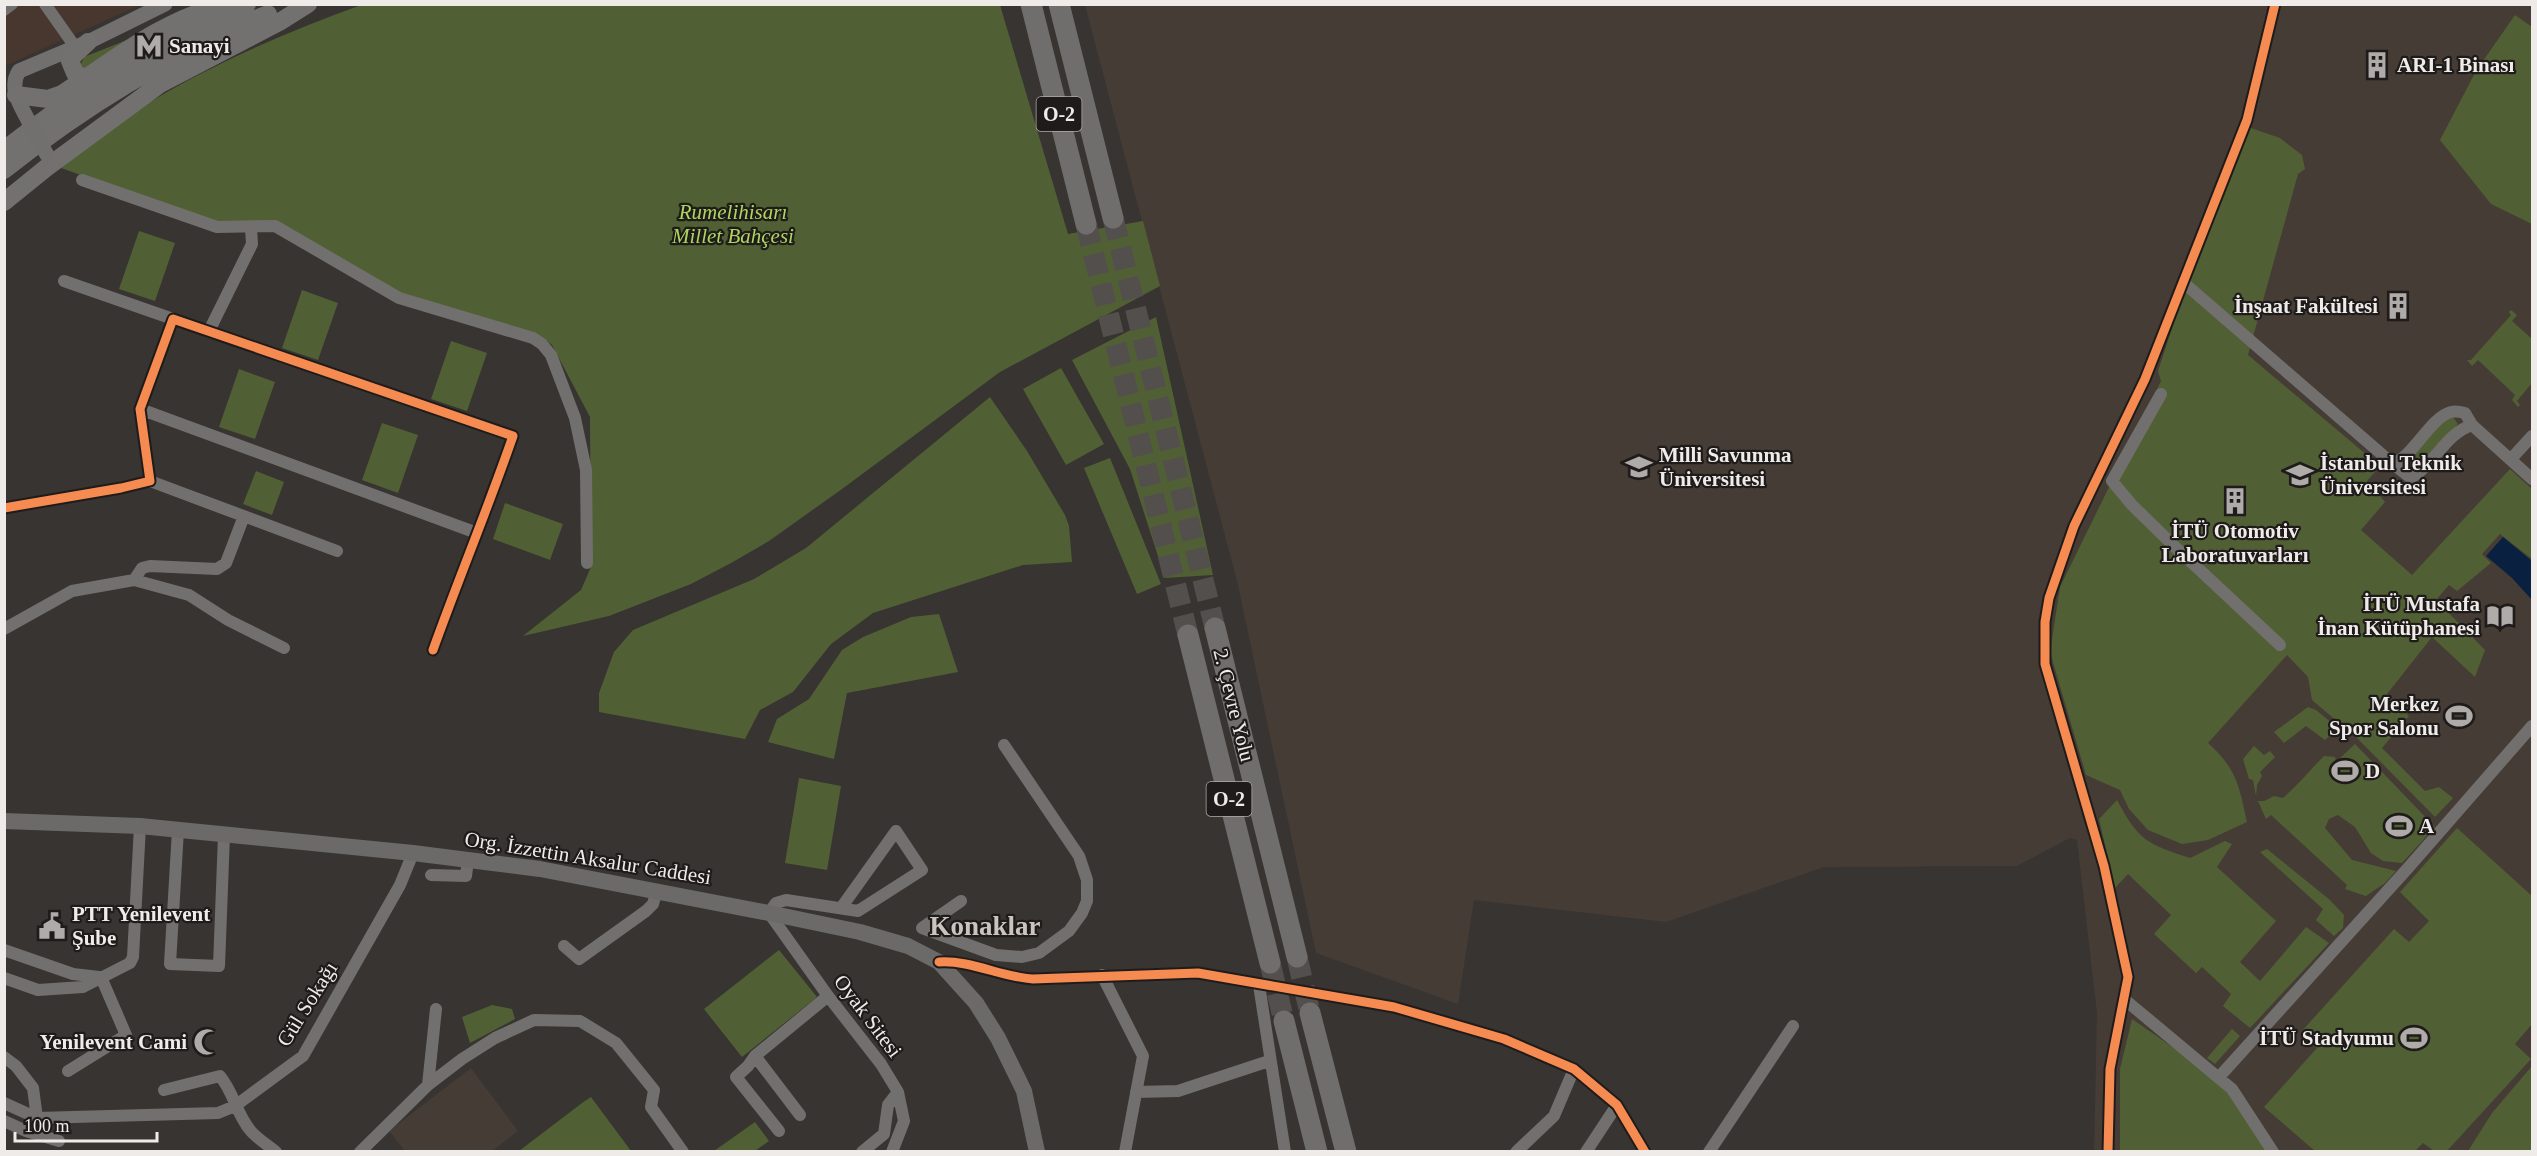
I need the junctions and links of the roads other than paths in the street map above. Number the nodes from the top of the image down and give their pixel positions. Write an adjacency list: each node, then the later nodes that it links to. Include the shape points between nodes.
1 (12, 4): 11 (street)
2 (225, 4): 14 (main road, via 160,29)
3 (247, 4): 16 (main road, via 134,62)
4 (293, 4): 18 (main road, via 222,33 154,68)
5 (308, 4): 17 (main road, via 160,84)
6 (1031, 4): 22 (highway, O-2)
7 (1059, 4): 21 (highway, O-2)
8 (2275, 4): 25 (street, via 2247,120)
9 (49, 6): 12 (street)
10 (155, 6): 12 (street)
11 (4, 10)
12 (80, 41): 13 (street); 14 (main road, via 70,61 75,74); 15 (street, via 19,71)
13 (4, 70)
14 (90, 76): 15 (main road, via 48,99)
15 (8, 94): 17 (street, bridge, via 29,122)
16 (4, 150)
17 (47, 162): 20 (main road)
18 (4, 170)
19 (82, 180): 23 (street, via 217,227)
20 (4, 202)
21 (1113, 218)
22 (1086, 224)
23 (251, 228): 27 (street, via 252,244); 40 (street, via 275,226 399,298 542,344 551,355 575,418 586,470)
24 (64, 281): 26 (street)
25 (2184, 283): 33 (street); 73 (street, via 2145,379 2074,526 2049,598 2045,622 2045,664 2114,908 2128,977)
26 (173, 319): 27 (street); 29 (street)
27 (209, 331): 38 (street, via 513,436)
28 (2161, 394): 45 (street, via 2112,481 2148,521)
29 (140, 409): 35 (street); 38 (street)
30 (2472, 424): 32 (street); 33 (street, via 2454,434 2432,461 2411,478); 33 (street, via 2465,413 2453,411 2443,415 2409,453)
31 (2532, 436): 32 (street)
32 (2511, 459): 34 (street)
33 (2393, 464)
34 (2532, 479)
35 (150, 481): 36 (street); 37 (street)
36 (4, 508)
37 (244, 516): 39 (street); 41 (street, via 226,563 217,569 150,566 142,568)
38 (477, 533): 47 (street)
39 (337, 551)
40 (587, 563)
41 (134, 580): 43 (street, via 72,591); 46 (street, via 189,595)
42 (1215, 628): 63 (highway, 2. Çevre Yolu / O-2)
43 (4, 629)
44 (1188, 635): 65 (highway, 2. Çevre Yolu / O-2)
45 (2280, 645)
46 (284, 648)
47 (433, 650)
48 (2532, 726): 83 (street)
49 (1004, 745): 58 (street, via 1079,856 1087,880 1087,901 1069,932 1039,953 1022,957 996,955 922,928)
50 (4, 821): 51 (main road, Org. İzzettin Aksalur Caddesi)
51 (140, 826): 52 (main road, Org. İzzettin Aksalur Caddesi); 68 (street, via 133,957 130,963)
52 (178, 830): 53 (main road, Org. İzzettin Aksalur Caddesi); 53 (street, via 171,963 219,966)
53 (224, 835): 54 (main road, Org. İzzettin Aksalur Caddesi)
54 (413, 853): 55 (main road, Org. İzzettin Aksalur Caddesi); 90 (street, Gül Sokağı, via 400,885 303,1056)
55 (468, 860): 56 (street, via 466,876); 57 (main road, Org. İzzettin Aksalur Caddesi)
56 (431, 875)
57 (657, 890): 60 (main road, Org. İzzettin Aksalur Caddesi); 61 (street, via 646,911 579,959)
58 (961, 901)
59 (841, 908): 59 (street, via 858,911 922,870 896,831); 60 (street, via 786,900 776,903)
60 (769, 913): 64 (main road, Org. İzzettin Aksalur Caddesi, via 860,932 908,946); 72 (street, Oyak Sitesi)
61 (564, 946)
62 (4, 950): 66 (street)
63 (1297, 957)
64 (939, 962): 67 (street, via 953,961 1018,978); 101 (main road, Org. İzzettin Aksalur Caddesi, via 976,1003 1018,1075 1029,1107)
65 (1270, 963)
66 (49, 966): 68 (street); 71 (street, via 49,983)
67 (1101, 975): 70 (street, via 1198,973); 87 (street, via 1143,1056)
68 (100, 977): 71 (street, via 83,987); 82 (street, via 126,1035)
69 (4, 978): 71 (street)
70 (1259, 985): 80 (street); 81 (street, via 1394,1007 1504,1039)
71 (38, 990)
72 (828, 996): 78 (street); 86 (street, Oyak Sitesi)
73 (2124, 999): 83 (street); 110 (street, via 2110,1069)
74 (436, 1009): 84 (street)
75 (1310, 1013): 105 (highway)
76 (1284, 1021): 104 (highway)
77 (1793, 1026): 109 (street)
78 (755, 1056): 91 (street); 94 (street, via 736,1077)
79 (4, 1058): 92 (street, via 16,1066 33,1088)
80 (1269, 1061): 87 (street, via 1178,1091); 103 (street)
81 (1574, 1069): 89 (street); 106 (street, via 1554,1116)
82 (68, 1071)
83 (2220, 1076): 111 (street)
84 (428, 1085): 97 (street); 98 (street, via 495,1038 534,1020 580,1021 616,1043 631,1060 654,1090 651,1107)
85 (164, 1090): 90 (street, via 220,1076 231,1089)
86 (898, 1092): 99 (street, via 888,1105 884,1134); 100 (street, Oyak Sitesi, via 904,1120)
87 (1136, 1092): 102 (street)
88 (4, 1103): 92 (street, Gül Sokağı)
89 (1617, 1105): 107 (street); 108 (street)
90 (235, 1106): 92 (street, Gül Sokağı, via 218,1113); 96 (street, via 250,1131)
91 (800, 1115)
92 (38, 1118)
93 (4, 1121): 95 (street)
94 (779, 1131)
95 (59, 1141)
96 (276, 1152)
97 (360, 1152)
98 (683, 1152)
99 (862, 1152)
100 (892, 1152)
101 (1037, 1152)
102 (1125, 1152)
103 (1285, 1152)
104 (1317, 1152)
105 (1346, 1152)
106 (1516, 1152)
107 (1586, 1152)
108 (1645, 1152)
109 (1709, 1152)
110 (2108, 1152)
111 (2273, 1152)

